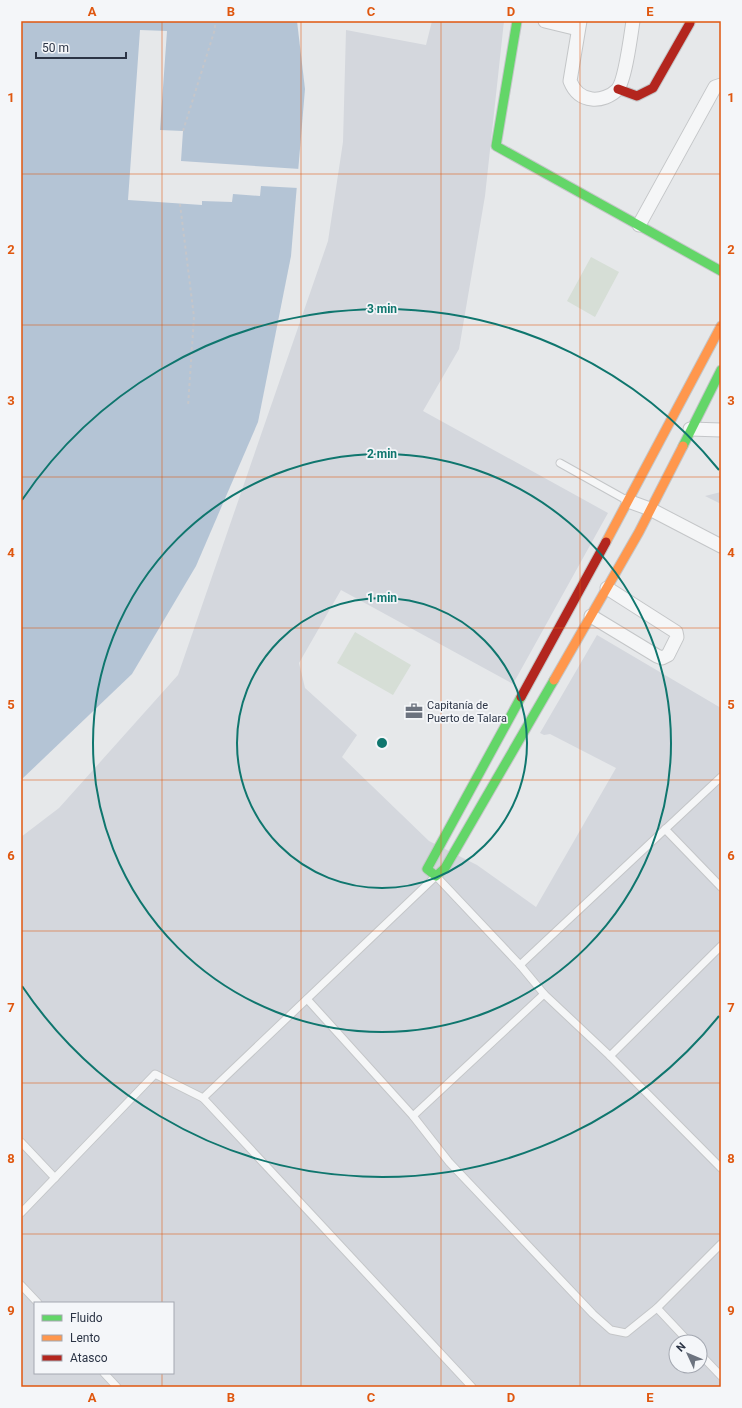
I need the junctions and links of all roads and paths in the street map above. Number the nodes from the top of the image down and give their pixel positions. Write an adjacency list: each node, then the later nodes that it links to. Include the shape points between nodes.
1 (215, 21): 9 (path)
2 (517, 21): 11 (street, via 496,146)
3 (545, 21): 6 (street)
4 (633, 21): 8 (street, via 624,73)
5 (690, 23): 8 (street, via 650,91 637,96)
6 (579, 25): 8 (street, via 570,81 574,90 583,97 594,100 606,97)
7 (721, 85): 11 (street, via 715,87)
8 (618, 89)
9 (183, 131)
10 (180, 204): 15 (path, via 194,317)
11 (639, 225): 12 (street)
12 (721, 271)
13 (721, 326): 19 (street)
14 (721, 370): 16 (street)
15 (188, 406)
16 (690, 429): 17 (street); 20 (street)
17 (721, 430)
18 (560, 463): 19 (lane)
19 (628, 501): 20 (street); 26 (street, via 428,868)
20 (650, 509): 21 (street); 22 (street)
21 (721, 546)
22 (606, 588): 23 (street); 23 (street, via 676,632 668,656 657,656)
23 (591, 616): 26 (street, via 445,868)
24 (721, 777): 25 (lane)
25 (665, 829): 27 (lane); 29 (lane)
26 (436, 876): 29 (lane); 31 (lane)
27 (721, 887)
28 (721, 946): 32 (lane)
29 (520, 965): 30 (lane)
30 (544, 994): 32 (lane); 34 (lane)
31 (307, 999): 33 (lane); 34 (lane)
32 (610, 1056): 36 (lane)
33 (203, 1098): 37 (lane, via 155,1074); 48 (lane)
34 (413, 1116): 42 (lane, via 448,1162 611,1330 626,1333)
35 (21, 1142): 37 (lane)
36 (721, 1168)
37 (55, 1178): 38 (lane)
38 (21, 1213)
39 (721, 1244): 42 (lane)
40 (21, 1285): 41 (lane)
41 (37, 1302)
42 (657, 1308): 43 (lane)
43 (681, 1334)
44 (708, 1362): 46 (lane)
45 (105, 1374): 47 (lane)
46 (721, 1376)
47 (117, 1387)
48 (472, 1387)

